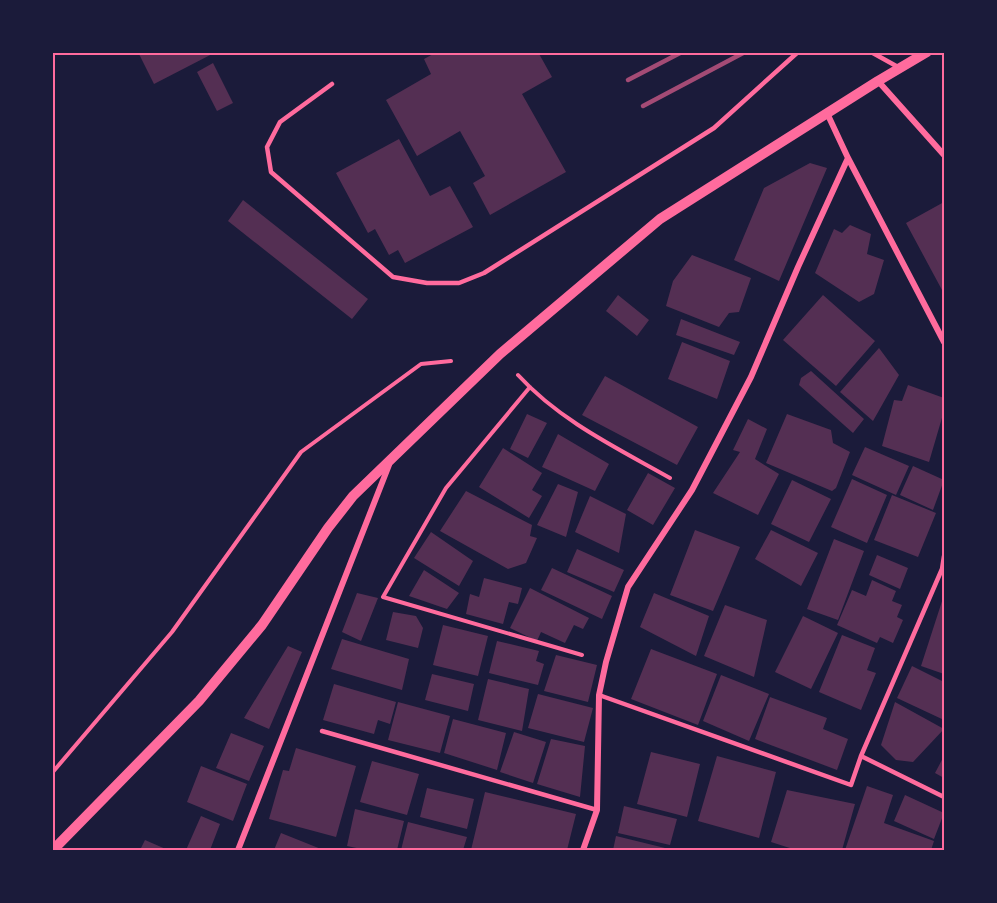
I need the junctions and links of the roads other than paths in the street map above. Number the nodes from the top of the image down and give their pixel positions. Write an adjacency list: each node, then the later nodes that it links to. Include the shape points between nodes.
1 (798, 52): 6 (lane, via 714,128 484,273 459,283 393,277 271,172 267,147 280,122)
2 (871, 52): 4 (lane)
3 (927, 52): 4 (street)
4 (900, 68): 5 (street)
5 (878, 81): 7 (street); 8 (street)
6 (332, 84)
7 (827, 113): 9 (street); 11 (street, via 660,219 500,354)
8 (945, 155)
9 (848, 158): 10 (street); 13 (street, via 751,377 692,490 628,587)
10 (945, 342)
11 (390, 462): 18 (street, via 353,496 262,625 199,701); 19 (street)
12 (945, 556): 15 (lane)
13 (599, 695): 15 (lane, via 851,785); 17 (street)
14 (322, 731): 17 (lane)
15 (861, 756): 16 (lane)
16 (945, 797)
17 (597, 810): 20 (street)
18 (53, 850)
19 (238, 850)
20 (583, 850)

